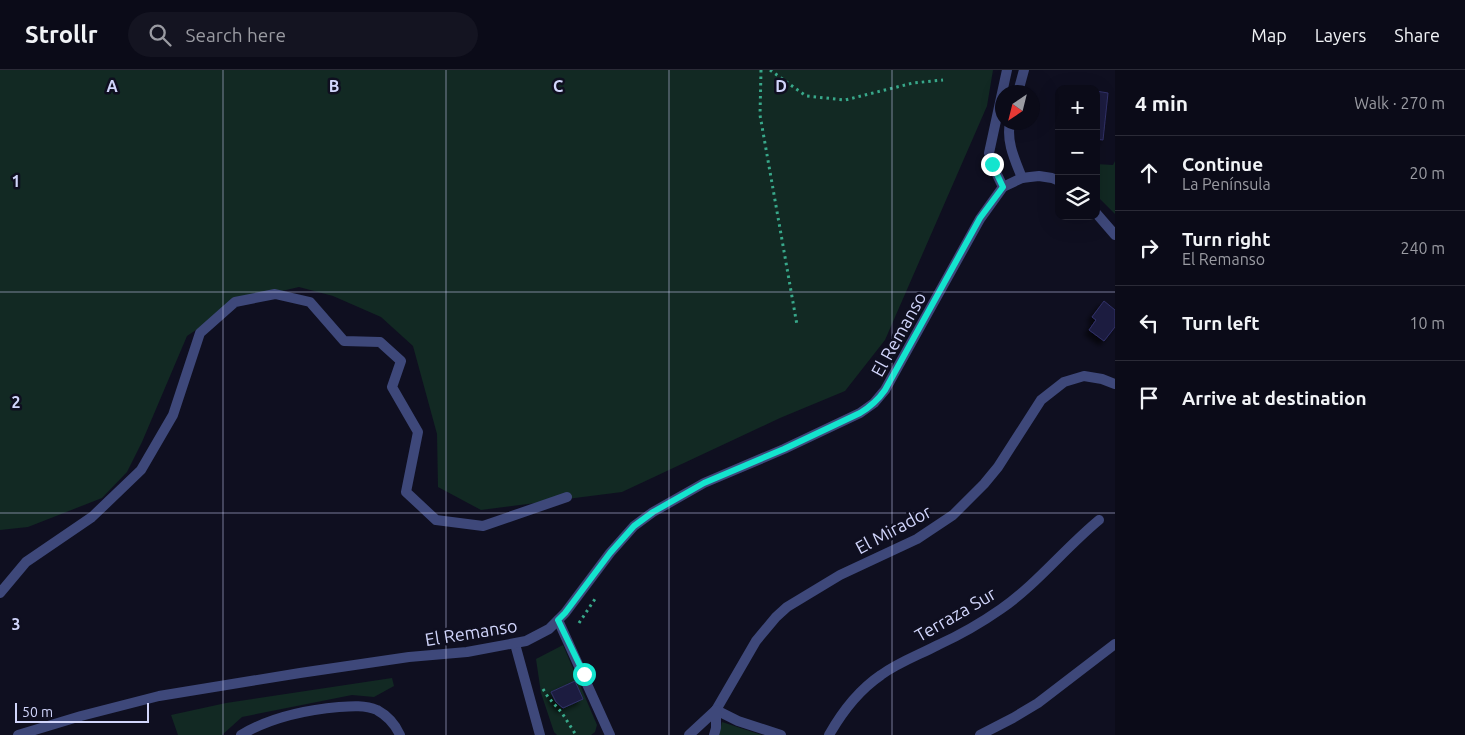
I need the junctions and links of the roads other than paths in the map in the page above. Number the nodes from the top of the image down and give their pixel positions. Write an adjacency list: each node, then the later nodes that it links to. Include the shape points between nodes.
1 (1007, 70): 3 (street)
2 (1024, 70): 4 (street)
3 (1004, 85)
4 (1020, 85)
5 (995, 130): 9 (street, via 990,153)
6 (1010, 130): 7 (street, via 1013,157)
7 (1022, 178): 8 (street, via 1039,176); 9 (street)
8 (1055, 179)
9 (1003, 187): 16 (street, El Remanso, via 980,218 885,390 874,403 860,413 784,449 704,483 653,512 634,526 610,553)
10 (1100, 218): 11 (street)
11 (1115, 235)
12 (1115, 384): 19 (street, El Mirador, via 1084,376 1064,382 1051,391 1041,400 998,467 953,515 917,539 840,575 776,617 756,641)
13 (567, 497): 15 (street, via 483,526 436,520 406,492 418,432 392,388 401,361 380,342 344,341 310,302 275,294 235,302 200,333 173,415 142,470 92,517 26,562)
14 (1099, 520): 28 (street, Terraza Sur, via 1001,609 961,634 880,675 852,702)
15 (0, 593)
16 (558, 620): 17 (street, El Remanso, via 538,635); 24 (street)
17 (515, 644): 20 (street, El Remanso, via 310,671 160,696); 23 (street)
18 (1115, 644): 29 (street, via 1038,703)
19 (716, 710): 25 (street, El Mirador); 26 (street, El Mirador); 27 (street)
20 (18, 735)
21 (241, 735): 22 (street, via 266,722 312,710 360,706 385,716)
22 (400, 735)
23 (540, 735)
24 (610, 735)
25 (689, 735)
26 (714, 735)
27 (781, 735)
28 (829, 735)
29 (980, 735)

